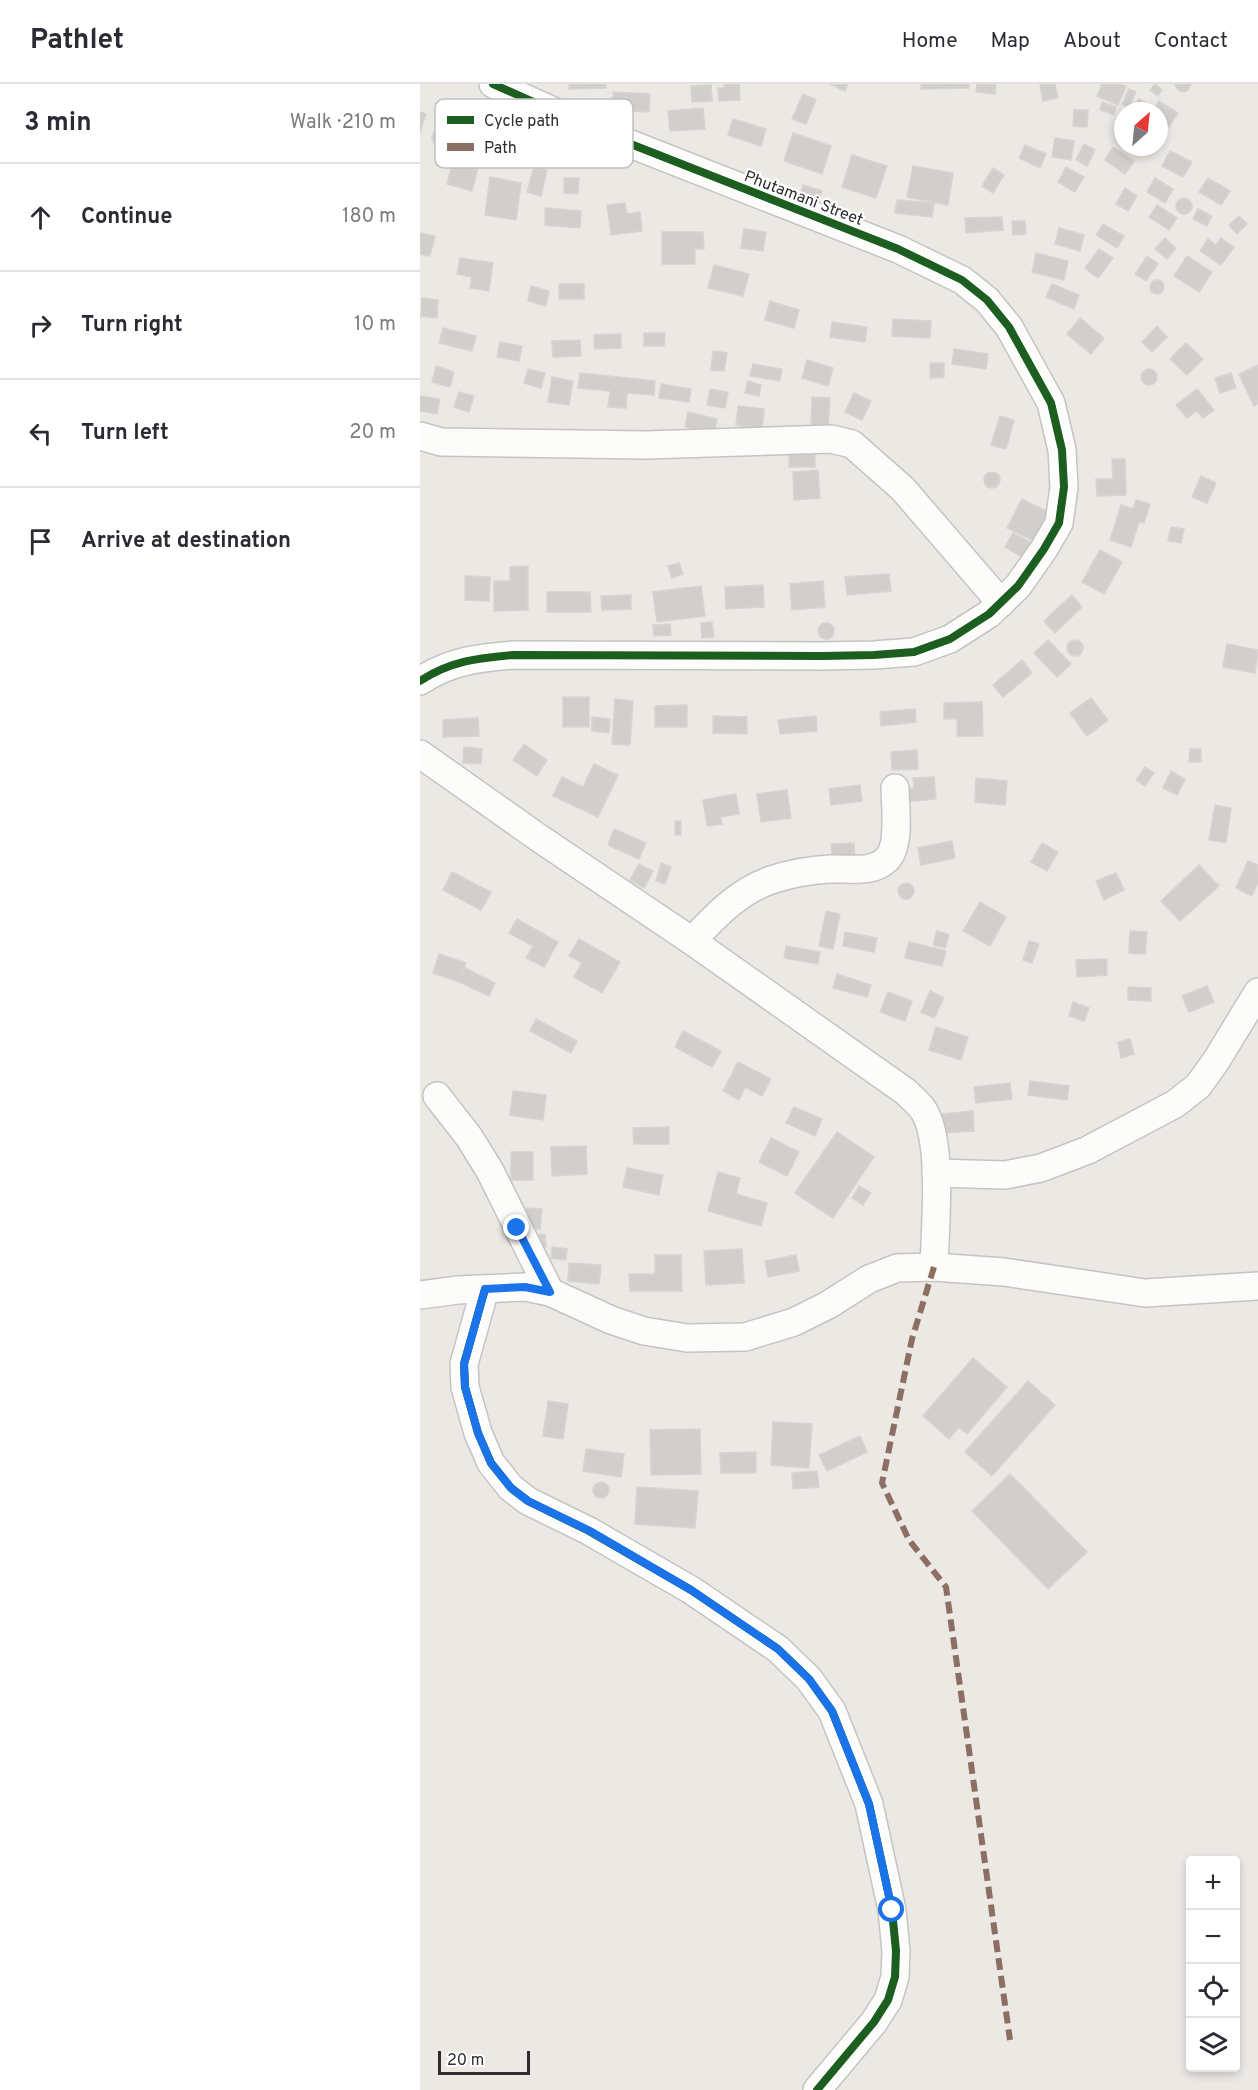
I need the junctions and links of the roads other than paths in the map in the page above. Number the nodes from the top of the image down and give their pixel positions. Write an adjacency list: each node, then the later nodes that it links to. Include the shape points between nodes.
1 (493, 84): 2 (street, Phutamani Street)
2 (526, 99)
3 (633, 145): 5 (street, Phutamani Street, via 898,249 962,280 987,300 1009,327 1051,403 1062,450 1064,487 1059,523 1018,586)
4 (420, 436): 5 (street, via 441,442 646,445 842,441 861,451 903,489)
5 (1001, 603): 6 (street, Phutamani Street, via 950,639 914,652 832,656 513,655 471,659 438,669)
6 (420, 681)
7 (420, 754): 9 (street)
8 (895, 788): 9 (street, via 896,840 886,861 876,867 828,869 770,880 719,912)
9 (692, 941): 12 (street, via 906,1092 925,1112 933,1136)
10 (1258, 992): 12 (street, via 1198,1086 1174,1104 1088,1150 1041,1168 1005,1175)
11 (437, 1096): 16 (street, via 490,1171)
12 (936, 1173): 13 (street)
13 (934, 1267): 14 (street, via 1004,1272 1145,1293); 16 (street, via 882,1272 794,1322 745,1337 687,1338 644,1331)
14 (1258, 1286)
15 (485, 1289): 16 (street, via 525,1287); 17 (street); 18 (street, via 464,1364 465,1387 491,1463 511,1488 691,1590 778,1649 809,1679 832,1711 869,1804 892,1910 895,1977 888,2000 874,2022)
16 (550, 1292)
17 (420, 1295)
18 (817, 2090)

